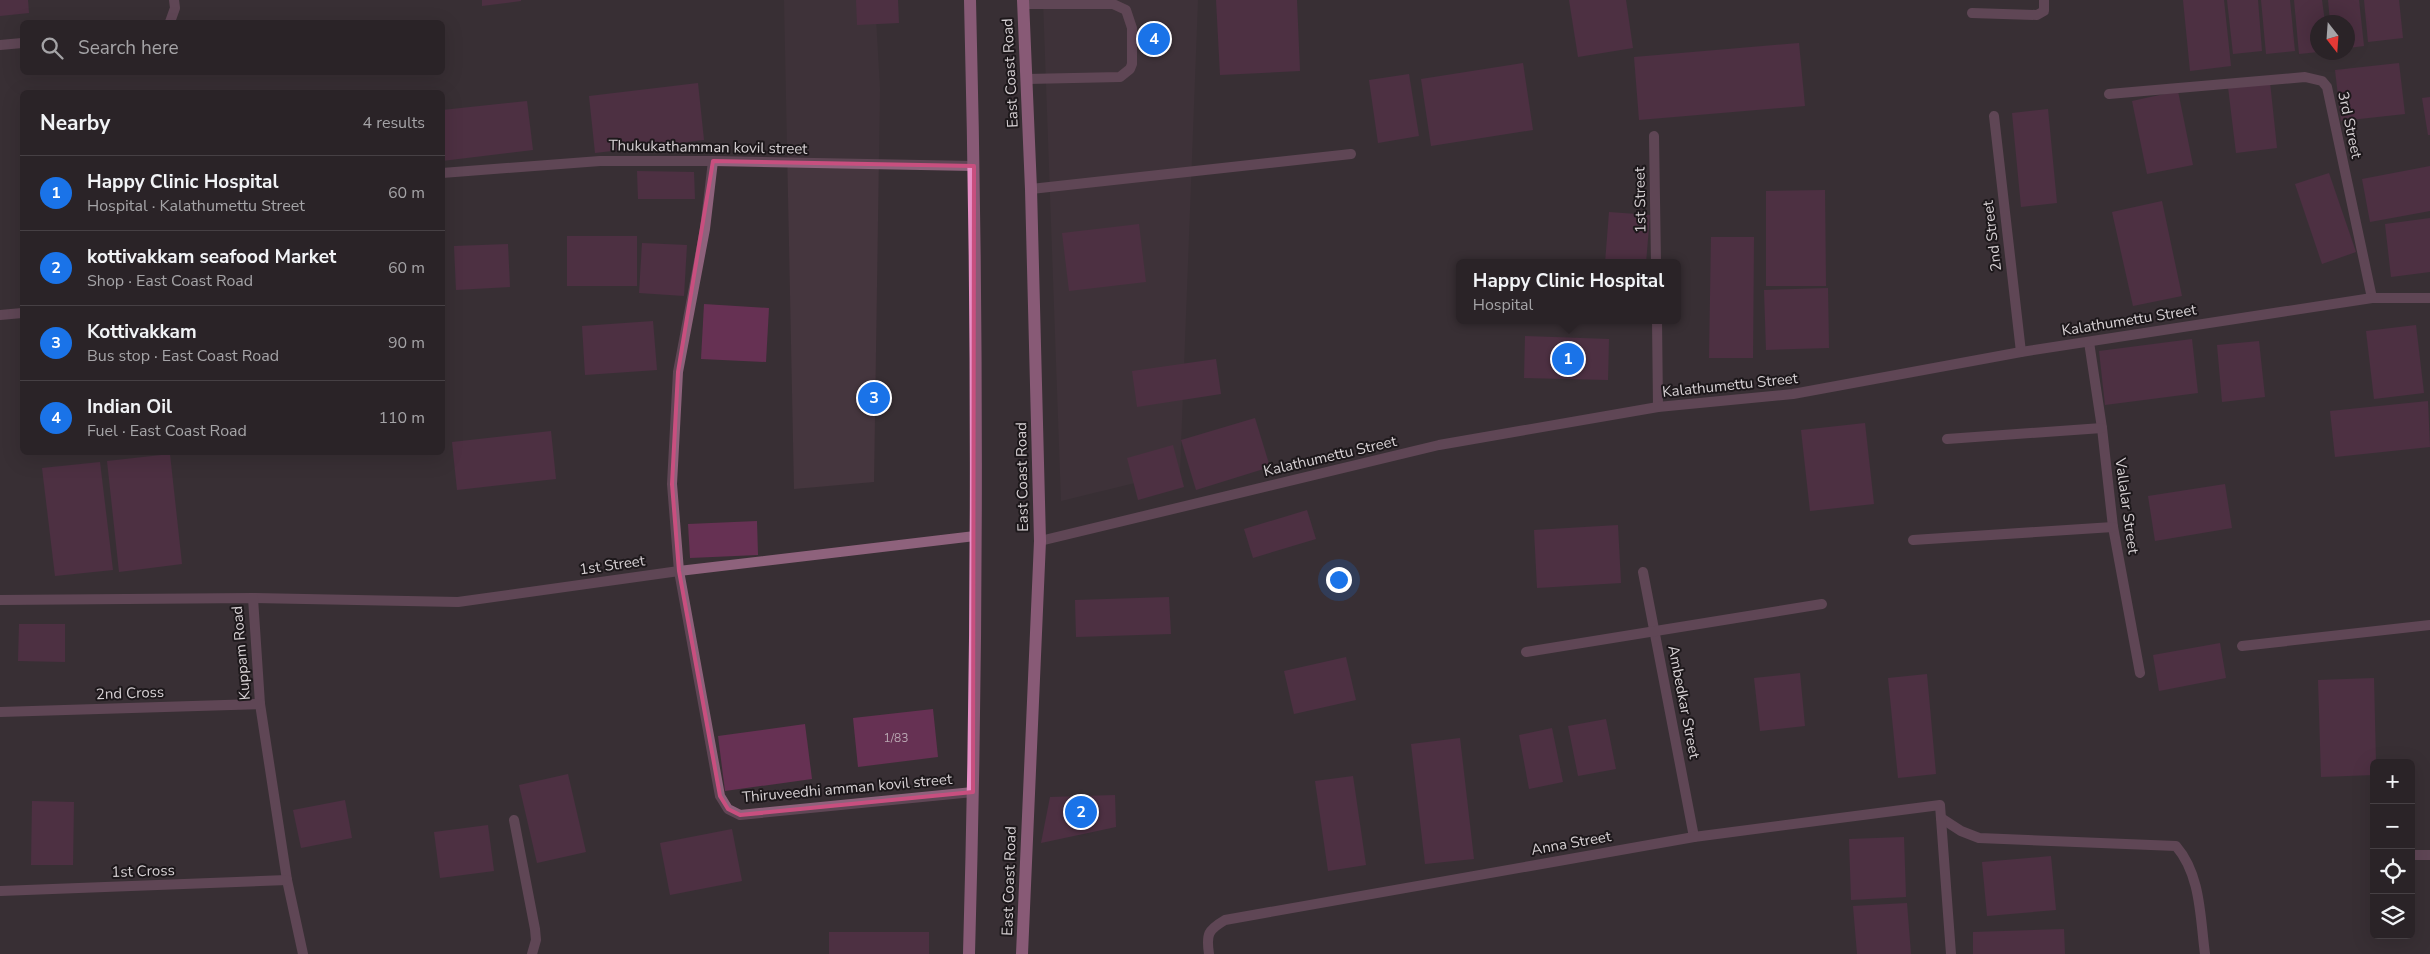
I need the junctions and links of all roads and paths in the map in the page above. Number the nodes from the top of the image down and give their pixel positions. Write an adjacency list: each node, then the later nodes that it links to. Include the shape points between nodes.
1 (970, 0): 15 (main road)
2 (2044, 0): 5 (street, via 2044,11 2037,15)
3 (1023, 2): 9 (main road, East Coast Road); 9 (street, via 1113,4 1126,10 1132,28 1132,64 1130,70 1120,77)
4 (175, 4): 6 (street)
5 (1972, 13)
6 (171, 20)
7 (20, 43): 8 (street)
8 (0, 45)
9 (1027, 79): 17 (main road, East Coast Road)
10 (2109, 94): 19 (street, 3rd Street, via 2305,77 2322,81 2327,87)
11 (1994, 116): 25 (street, 2nd Street)
12 (1654, 136): 18 (street, 1st Street)
13 (1351, 154): 17 (street)
14 (713, 161): 15 (street, Thukukathamman kovil street); 16 (street, Thukukathamman kovil street, via 600,161); 33 (street, Thiruveedhi amman kovil street, via 705,230 678,372 672,484)
15 (974, 166): 30 (main road)
16 (445, 173)
17 (1032, 189): 32 (main road, East Coast Road)
18 (1656, 259)
19 (2372, 298): 20 (street, Kalathumettu Street); 24 (street, Kalathumettu Street)
20 (2430, 298)
21 (20, 313): 22 (street)
22 (0, 315)
23 (1657, 324): 26 (street)
24 (2089, 342): 25 (street, Kalathumettu Street); 27 (street, Vallalar Street)
25 (2021, 352): 26 (street, Kalathumettu Street, via 1793,394)
26 (1658, 407): 32 (street, Kalathumettu Street, via 1439,445)
27 (2102, 428): 28 (street); 29 (street, Vallalar Street)
28 (1947, 439)
29 (2113, 527): 31 (street); 42 (street, Vallalar Street)
30 (975, 536): 33 (street, 1st Street); 45 (main road)
31 (1913, 540)
32 (1040, 541): 56 (main road, East Coast Road)
33 (680, 571): 35 (street, 1st Street, via 458,602); 45 (street, Thiruveedhi amman kovil street, via 720,796 728,809 740,815)
34 (1642, 572): 39 (street, Ambedkar Street)
35 (253, 598): 36 (street, Kuppam Road); 43 (street, Kuppam Road)
36 (0, 600)
37 (1822, 604): 39 (street)
38 (2430, 625): 40 (street)
39 (1655, 631): 41 (street); 48 (street, Ambedkar Street)
40 (2242, 646)
41 (1526, 652)
42 (2140, 673)
43 (260, 704): 44 (street, 2nd Cross); 51 (street, Kuppam Road)
44 (0, 712)
45 (973, 792): 55 (main road)
46 (1941, 818): 48 (street, Anna Street, via 1940,805); 58 (street); 59 (street, via 1979,838 2176,846 2188,859 2197,888)
47 (514, 820): 54 (street, via 535,929)
48 (1694, 837): 57 (street, Anna Street, via 1225,920 1211,928 1207,940)
49 (2415, 855): 50 (street)
50 (2430, 855)
51 (287, 880): 52 (street, 1st Cross); 53 (street, Kuppam Road)
52 (0, 891)
53 (303, 954)
54 (532, 954)
55 (969, 954)
56 (1022, 954)
57 (1209, 954)
58 (1951, 954)
59 (2205, 954)

